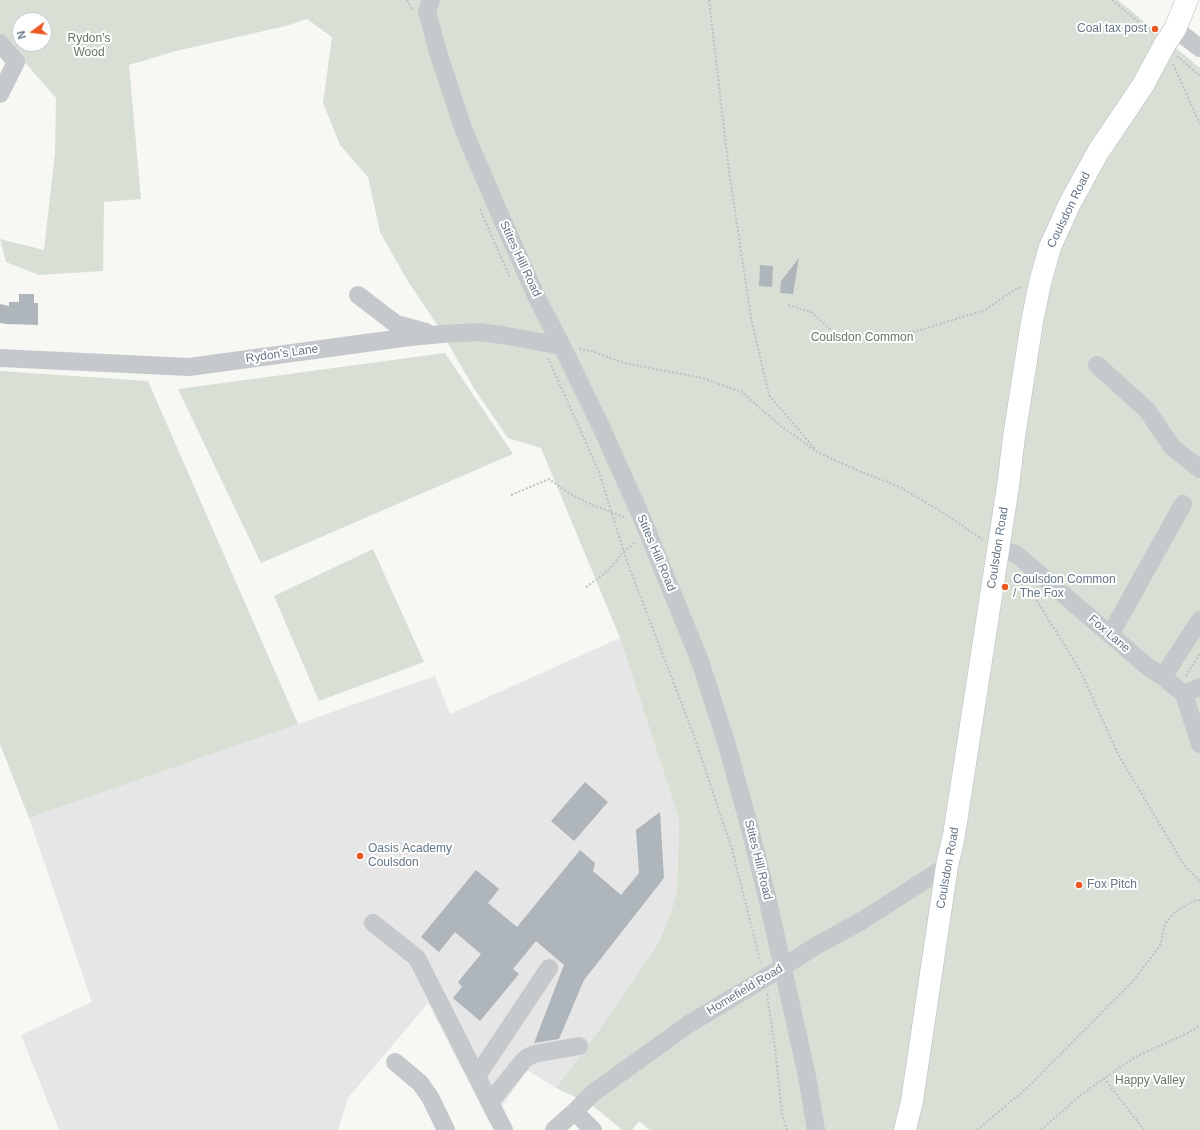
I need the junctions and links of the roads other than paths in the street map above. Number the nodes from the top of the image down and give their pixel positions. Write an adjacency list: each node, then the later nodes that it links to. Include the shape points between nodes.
1 (430, 0): 9 (street, Stites Hill Road, via 427,11 464,131 538,300)
2 (1187, 0): 3 (main road, Coulsdon Road)
3 (1170, 37): 5 (street); 14 (main road, Coulsdon Road, via 1143,85 1098,152 1050,247 1032,322)
4 (0, 43): 6 (street, via 16,62)
5 (1200, 48)
6 (0, 94)
7 (358, 295): 8 (street, via 396,324)
8 (437, 334): 9 (street, Rydon's Lane, via 479,332); 10 (street, Rydon's Lane, via 189,367)
9 (562, 346): 22 (street, Stites Hill Road, via 641,516 690,633 715,703 749,825)
10 (0, 358)
11 (1097, 365): 12 (street, via 1147,410 1172,447)
12 (1200, 469)
13 (1183, 504): 16 (street)
14 (998, 548): 16 (street, Fox Lane, via 1016,554); 20 (main road, Coulsdon Road, via 954,835)
15 (1200, 620): 17 (street)
16 (1110, 635): 17 (street, Fox Lane)
17 (1163, 677): 18 (street, Fox Lane)
18 (1190, 686): 19 (street)
19 (1200, 742)
20 (947, 866): 22 (street, Homefield Road); 34 (main road, Coulsdon Road, via 912,1101)
21 (374, 923): 26 (street, via 417,958)
22 (783, 967): 28 (street, Homefield Road, via 689,1024 593,1093); 33 (street, Stites Hill Road)
23 (549, 968): 26 (street)
24 (579, 1046): 27 (street, via 528,1057)
25 (395, 1062): 29 (street, via 420,1084 430,1097)
26 (477, 1076): 27 (street)
27 (490, 1102): 30 (street)
28 (575, 1112): 31 (street, Homefield Road); 32 (street)
29 (446, 1130)
30 (504, 1130)
31 (554, 1130)
32 (593, 1130)
33 (816, 1130)
34 (905, 1130)

